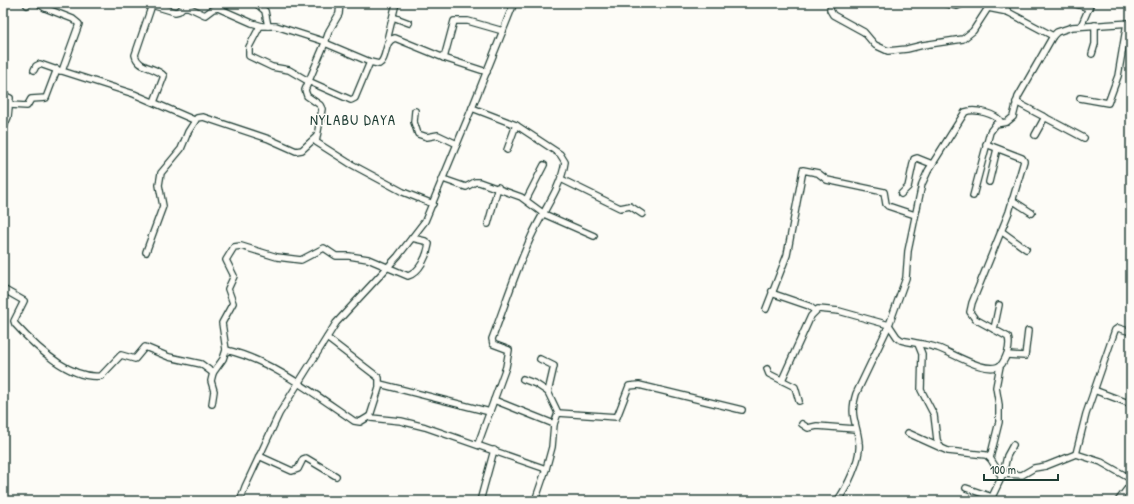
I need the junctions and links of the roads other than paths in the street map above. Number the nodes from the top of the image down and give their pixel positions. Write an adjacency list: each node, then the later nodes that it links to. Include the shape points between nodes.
1 (145, 3): 13 (street)
2 (256, 3): 22 (street, via 265,11)
3 (340, 3): 27 (street, via 339,14 328,31)
4 (396, 3): 17 (street)
5 (514, 3): 24 (street)
6 (831, 3): 15 (street, via 830,10 833,15 864,32 875,45 888,50 963,39 973,31)
7 (944, 3): 8 (street, via 957,6)
8 (965, 3)
9 (983, 3): 15 (street)
10 (1004, 3): 16 (street)
11 (1072, 3): 14 (street)
12 (40, 4): 32 (street, via 79,24)
13 (152, 5): 21 (street, via 174,12 188,7 205,15 213,8 218,8 236,18); 37 (street, via 135,55 137,62 164,76)
14 (1090, 6): 23 (street)
15 (988, 8): 16 (street)
16 (1008, 12): 25 (street)
17 (393, 17): 18 (street); 26 (street, via 388,36)
18 (409, 23)
19 (1129, 23): 20 (street); 36 (street, via 1119,72 1108,103)
20 (1095, 25): 23 (street); 28 (street)
21 (260, 26): 22 (street); 34 (street, via 249,47 248,55 272,67 288,70)
22 (268, 26): 27 (street, via 274,25 298,32)
23 (1081, 26): 25 (street, via 1066,28)
24 (503, 31): 29 (street, via 468,21 454,21); 33 (street)
25 (1053, 36): 38 (street)
26 (390, 40): 29 (street, via 394,38); 30 (street, via 381,63)
27 (326, 43): 30 (street); 34 (street)
28 (1092, 54)
29 (444, 58): 33 (street)
30 (370, 62): 34 (street, via 352,100)
31 (34, 70): 32 (street, via 38,64)
32 (60, 70): 37 (street); 39 (street, via 46,98 31,99 27,106)
33 (487, 72): 40 (street)
34 (308, 81): 48 (street, via 305,90 307,96 320,104 322,109)
35 (3, 95): 39 (street, via 9,96)
36 (1080, 98)
37 (154, 102): 43 (street)
38 (1016, 102): 42 (street); 44 (street, via 1011,120)
39 (10, 105): 46 (street)
40 (472, 108): 45 (street); 50 (street)
41 (416, 111): 50 (street, via 414,122 418,134 427,137 438,135)
42 (1045, 117): 47 (street); 49 (street)
43 (194, 120): 48 (street, via 200,116 269,139 296,151 302,150); 74 (street, via 182,149 161,173 159,185 163,206)
44 (1001, 122): 51 (street, via 992,128); 54 (street, via 996,116 979,111 965,112)
45 (516, 125): 53 (street); 57 (street, via 563,157 565,162)
46 (3, 130)
47 (1035, 135)
48 (316, 137): 64 (street, via 318,144 349,163 403,192)
49 (1084, 138)
50 (457, 144): 56 (street)
51 (986, 144): 52 (street); 61 (street)
52 (997, 149): 58 (street); 63 (street, via 1023,160)
53 (507, 150)
54 (932, 164): 60 (street, via 915,158 908,186); 68 (street, via 919,191)
55 (544, 165): 62 (street)
56 (443, 179): 59 (street, via 466,187 475,182); 64 (street)
57 (561, 179): 66 (street); 67 (street, via 620,208 630,206)
58 (989, 182)
59 (498, 188): 62 (street); 69 (street)
60 (902, 194)
61 (973, 196)
62 (526, 200): 66 (street)
63 (1012, 200): 65 (street); 70 (street)
64 (433, 204): 72 (street, via 425,221)
65 (1032, 213)
66 (544, 214): 71 (street); 99 (street, via 517,268 492,340 494,345 509,350 506,367)
67 (642, 214)
68 (915, 215): 77 (street, via 888,206 884,192 827,180 818,173 803,170 787,255); 81 (street, via 906,278)
69 (488, 224)
70 (1001, 231): 73 (street); 82 (street, via 970,312 975,319)
71 (594, 236)
72 (412, 238): 75 (street); 75 (street, via 429,244 425,258 416,271 408,276)
73 (1026, 249)
74 (146, 252)
75 (387, 268): 85 (street, via 345,313); 87 (street, via 368,259 336,256 324,248 301,260 277,257 241,246 234,247 226,260 234,276 228,289 233,306 222,323)
76 (3, 289): 92 (street, via 24,301 14,320 15,324 38,348 77,373 102,376 121,355 135,359 145,347 169,357 201,364)
77 (772, 291): 79 (street); 80 (street)
78 (998, 305): 82 (street)
79 (766, 309)
80 (814, 310): 81 (street, via 839,311); 94 (street)
81 (889, 325): 86 (street, via 899,339); 109 (street, via 856,394 852,411)
82 (994, 329): 88 (street, via 1008,337)
83 (1028, 331): 88 (street, via 1025,356)
84 (1131, 332): 97 (street, via 1118,328 1115,330)
85 (327, 338): 95 (street); 96 (street, via 376,375)
86 (918, 344): 90 (street, via 938,348 969,364); 113 (street, via 922,354 921,390 934,415 937,440)
87 (226, 350): 92 (street); 95 (street, via 253,358)
88 (1007, 355): 90 (street)
89 (540, 359): 98 (street, via 554,366)
90 (1000, 366): 117 (street, via 996,387 999,422)
91 (767, 369): 94 (street, via 770,374)
92 (213, 373): 101 (street)
93 (523, 379): 98 (street)
94 (782, 380): 100 (street, via 795,387)
95 (300, 384): 106 (street, via 354,421 358,422); 116 (street, via 279,414)
96 (380, 384): 104 (street); 106 (street)
97 (1094, 390): 102 (street); 115 (street)
98 (548, 392): 105 (street)
99 (494, 400): 104 (street); 107 (street)
100 (799, 402)
101 (212, 404)
102 (1131, 404)
103 (742, 410): 105 (street, via 639,385 627,387 618,417)
104 (490, 412): 111 (street)
105 (558, 413): 107 (street)
106 (370, 416): 111 (street, via 407,422)
107 (554, 424): 118 (street, via 552,447)
108 (802, 424): 109 (street, via 808,428 817,426)
109 (855, 429): 126 (street, via 859,455)
110 (908, 433): 113 (street)
111 (478, 444): 114 (street)
112 (1013, 445): 119 (street, via 1007,456)
113 (941, 448): 117 (street, via 956,453 982,454)
114 (494, 450): 118 (street); 124 (street)
115 (1076, 454): 119 (street, via 1034,468 1022,475); 121 (street, via 1101,462)
116 (260, 456): 120 (street, via 292,471 298,470 306,458); 123 (street)
117 (990, 458): 119 (street, via 999,473)
118 (546, 469): 125 (street)
119 (1003, 474): 122 (street, via 992,497)
120 (336, 476)
121 (1131, 479): 127 (street)
122 (966, 488)
123 (240, 501)
124 (480, 501)
125 (535, 501)
126 (837, 501)
127 (1118, 501)

